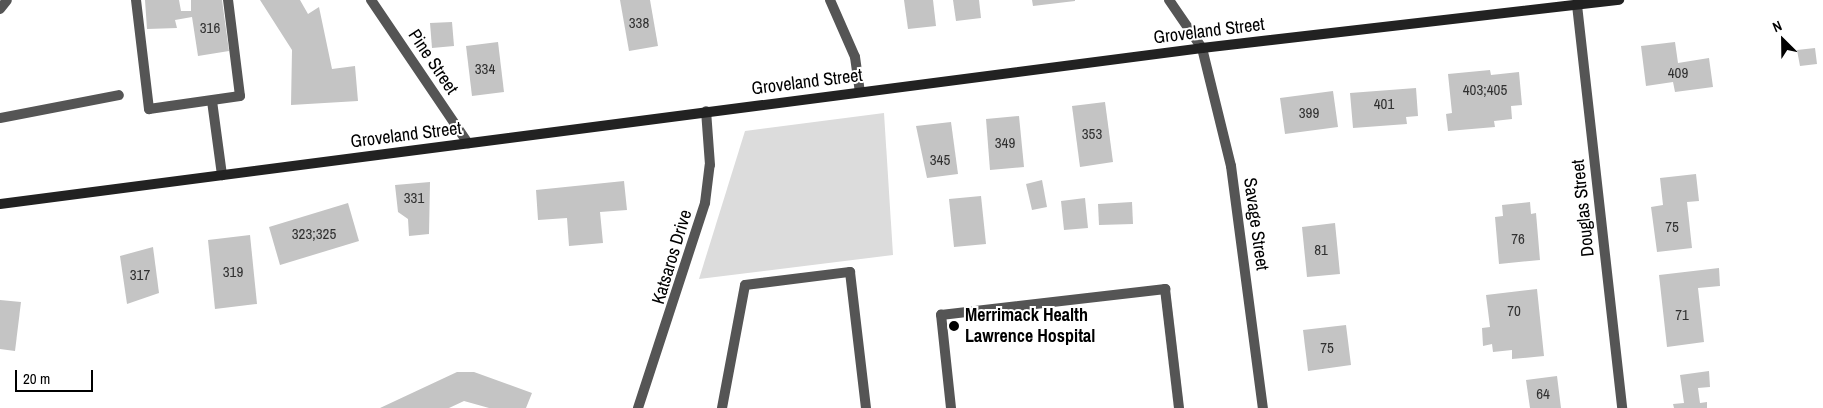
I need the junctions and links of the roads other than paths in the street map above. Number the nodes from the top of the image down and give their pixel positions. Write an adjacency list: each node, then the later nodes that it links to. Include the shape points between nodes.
1 (7, 0): 9 (street)
2 (136, 0): 13 (street, via 150,109)
3 (228, 0): 13 (street, via 240,96)
4 (371, 0): 16 (street, Pine Street)
5 (830, 0): 11 (street, via 855,57)
6 (1169, 0): 10 (street)
7 (1619, 0): 8 (main road, Groveland Street)
8 (1577, 5): 10 (main road, Groveland Street); 25 (street, Douglas Street)
9 (0, 9)
10 (1202, 48): 11 (main road, Groveland Street); 24 (street, Savage Street, via 1231,166)
11 (860, 92): 14 (main road, Groveland Street)
12 (118, 95): 15 (street)
13 (212, 101): 17 (street)
14 (706, 111): 16 (main road, Groveland Street); 19 (street, Katsaros Drive, via 710,165 705,203)
15 (0, 118)
16 (468, 143): 17 (main road, Groveland Street)
17 (222, 175): 18 (main road, Groveland Street)
18 (0, 204)
19 (638, 408)
20 (722, 408): 21 (street, via 745,285 850,272)
21 (866, 408)
22 (951, 408): 23 (street, via 941,315 1165,289)
23 (1179, 408)
24 (1263, 408)
25 (1622, 408)

